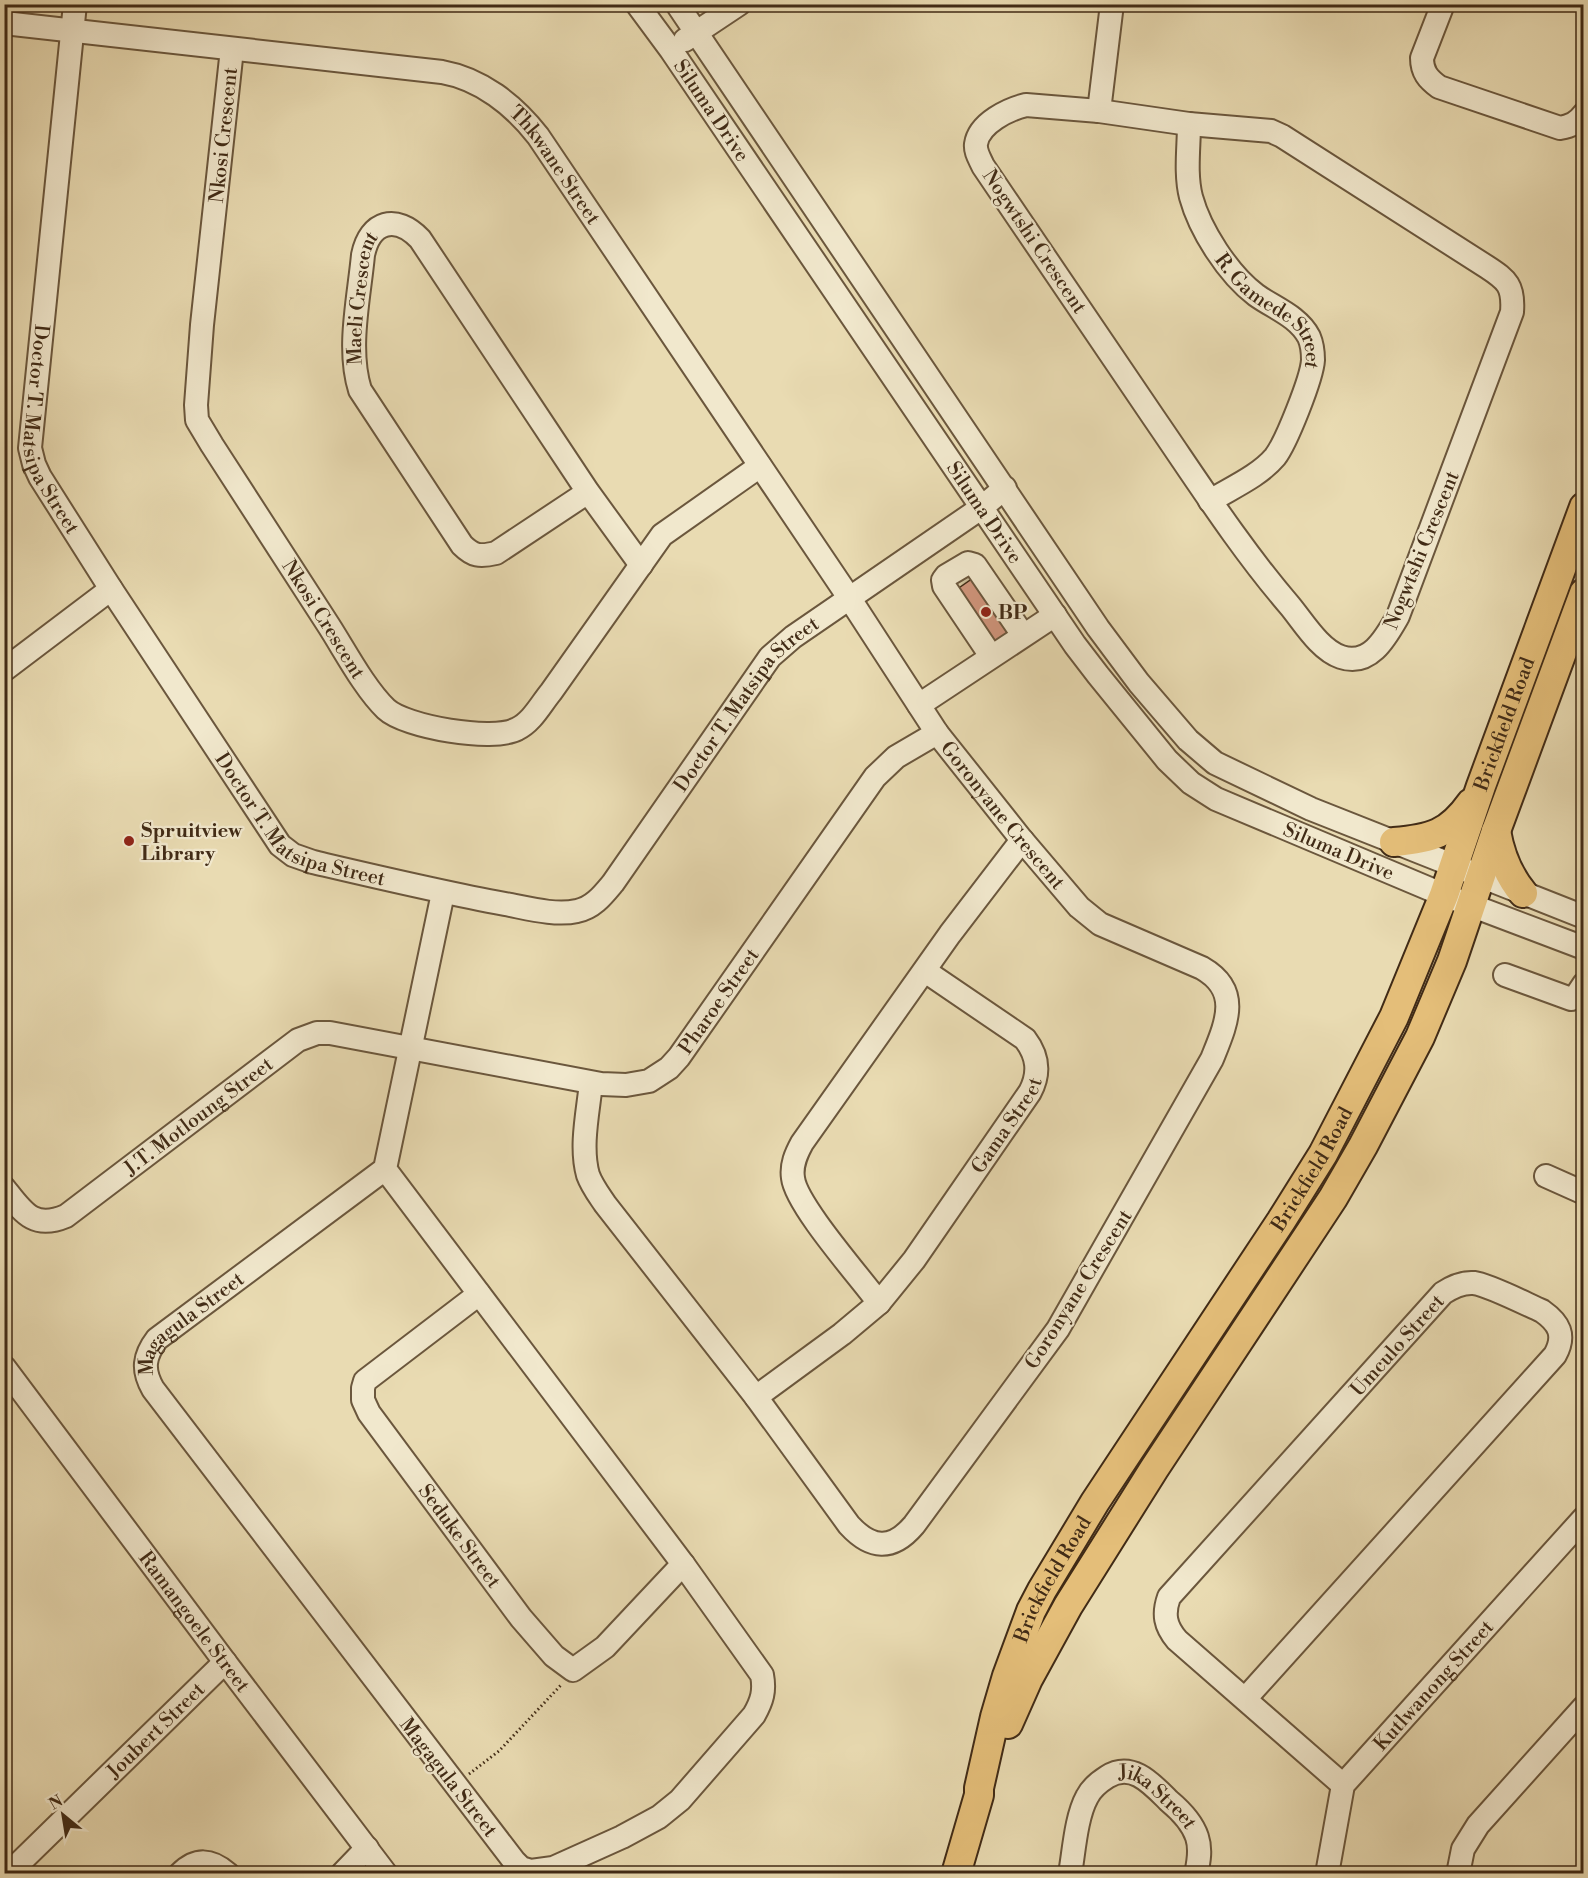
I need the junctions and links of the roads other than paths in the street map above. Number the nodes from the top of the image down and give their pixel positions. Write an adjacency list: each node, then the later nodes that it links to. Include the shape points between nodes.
1 (75, 4): 8 (street, Doctor T. Matsipa Street)
2 (637, 4): 11 (street, Siluma Drive)
3 (677, 4): 9 (street, Siluma Drive)
4 (739, 4): 9 (street)
5 (1112, 4): 12 (street)
6 (1443, 4): 13 (street, via 1422,58 1425,75 1431,81 1560,128 1578,122)
7 (4, 23): 8 (street, Thkwane Street)
8 (73, 30): 10 (street, Thkwane Street); 24 (street, Doctor T. Matsipa Street, via 30,448 40,477)
9 (697, 32): 11 (street); 16 (street, Siluma Drive)
10 (232, 49): 15 (street, Thkwane Street, via 454,74 509,104 538,136); 22 (street, Nkosi Crescent, via 202,325 197,420 386,710 421,724 479,735 516,730 551,692)
11 (671, 50): 20 (street, Siluma Drive)
12 (1099, 111): 14 (street, Nogwtshi Crescent); 18 (street, Nogwtshi Crescent, via 1026,105 1015,108 980,134 977,154)
13 (1584, 114)
14 (1189, 124): 18 (street, R. Gamede Street, via 1188,176 1198,218 1236,276 1291,317 1312,348 1310,374 1275,457); 18 (street, Nogwtshi Crescent, via 1258,129 1282,135 1498,274 1508,283 1513,300 1512,312 1398,616 1381,645 1370,653 1343,658 1320,642 1268,581)
15 (760, 466): 22 (street, Nkosi Crescent, via 662,535); 27 (street, Thkwane Street)
16 (1005, 488): 20 (street, Doctor T. Matsipa Street); 21 (street, Siluma Drive)
17 (588, 492): 17 (street, Maeli Crescent, via 420,239 399,224 377,229 366,243 363,255 353,357 355,375 360,390 462,545 478,556 495,553); 22 (street, Maeli Crescent)
18 (1210, 501)
19 (1584, 507): 34 (main road, Brickfield Road)
20 (981, 508): 23 (street, Siluma Drive); 27 (street, Doctor T. Matsipa Street)
21 (1048, 551): 23 (street); 37 (street, Siluma Drive, via 1139,683 1203,754 1261,786)
22 (640, 564)
23 (1023, 569): 25 (street); 28 (street, Siluma Drive)
24 (111, 589): 31 (street); 40 (street, Doctor T. Matsipa Street, via 286,852)
25 (992, 590): 29 (street); 30 (street, via 971,563 943,580)
26 (1584, 593): 35 (main road, Brickfield Road)
27 (850, 599): 32 (street, Goronyane Crescent); 40 (street, Doctor T. Matsipa Street, via 770,657 613,884 596,901 569,912)
28 (1055, 615): 29 (street); 42 (street, Siluma Drive, via 1139,727 1191,783 1216,799)
29 (1023, 635): 30 (street)
30 (991, 656): 32 (street)
31 (4, 670)
32 (919, 705): 33 (street, Goronyane Crescent)
33 (938, 734): 36 (street, Goronyane Crescent); 50 (street, Pharoe Street, via 896,757 875,777 669,1068 638,1084)
34 (1481, 786): 37 (main road, via 1462,816 1439,834); 38 (main road, Brickfield Road)
35 (1496, 831): 39 (main road, Brickfield Road); 41 (main road, via 1501,855)
36 (1022, 840): 46 (street); 58 (street, Goronyane Crescent, via 1079,907 1100,924 1215,975 1228,999 1222,1035 1212,1059 1058,1329 901,1539 877,1544 858,1535)
37 (1394, 842): 38 (street, Siluma Drive)
38 (1452, 865): 39 (street, Siluma Drive); 42 (main road, Brickfield Road)
39 (1482, 876): 41 (street, Siluma Drive); 43 (main road, Brickfield Road)
40 (444, 893): 49 (street)
41 (1522, 893): 44 (street, Siluma Drive)
42 (1443, 895): 43 (street, Siluma Drive); 65 (main road, Brickfield Road, via 1394,1017 1323,1154 1095,1502 1031,1611 994,1717)
43 (1472, 905): 45 (street, Siluma Drive); 65 (main road, Brickfield Road, via 1420,1037 1363,1146 1068,1606 1028,1679 984,1791)
44 (1584, 917)
45 (1584, 948)
46 (925, 971): 56 (street, via 802,1143 792,1168 803,1204); 56 (street, Gama Street, via 1025,1039 1036,1058 1036,1081 914,1260)
47 (1505, 975): 48 (street, via 1571,999)
48 (1584, 984)
49 (412, 1047): 50 (street, Pharoe Street); 51 (street); 53 (street, J.T. Motloung Street, via 322,1032 304,1036 66,1216 42,1222 33,1220)
50 (591, 1083): 58 (street, Goronyane Crescent, via 585,1150 593,1185)
51 (385, 1169): 55 (street, Magagula Street); 60 (street, Magagula Street, via 157,1339 147,1354 145,1370 153,1389 520,1868 553,1868 659,1817 680,1800 754,1715 762,1699 762,1675)
52 (1546, 1176): 54 (street)
53 (4, 1188)
54 (1584, 1192)
55 (479, 1294): 60 (street, Magagula Street); 60 (street, Seduke Street, via 365,1381 363,1400 514,1610 554,1656 573,1670 605,1647)
56 (879, 1303): 58 (street, Gama Street)
57 (4, 1366): 61 (street, Ramangoele Street)
58 (756, 1397)
59 (1584, 1518): 64 (street, Kutlwanong Street)
60 (683, 1564)
61 (225, 1662): 66 (street, Ramangoele Street); 67 (street, Joubert Street)
62 (1245, 1699): 62 (street, Umculo Street, via 1170,1632 1165,1616 1170,1597 1443,1293 1464,1283 1476,1283 1551,1318 1561,1336 1555,1355); 64 (street, Umculo Street)
63 (1584, 1707): 76 (street, via 1478,1825 1463,1849)
64 (1343, 1785): 75 (street)
65 (979, 1795): 72 (main road, Brickfield Road)
66 (367, 1848): 70 (street); 71 (street, Ramangoele Street)
67 (8, 1874)
68 (180, 1874): 69 (street, via 188,1866 207,1861)
69 (228, 1874)
70 (342, 1874)
71 (386, 1874)
72 (956, 1874)
73 (1070, 1874): 74 (street, Jika Street, via 1088,1795 1099,1782 1121,1771 1142,1776 1191,1823 1200,1845)
74 (1197, 1874)
75 (1328, 1874)
76 (1458, 1874)

